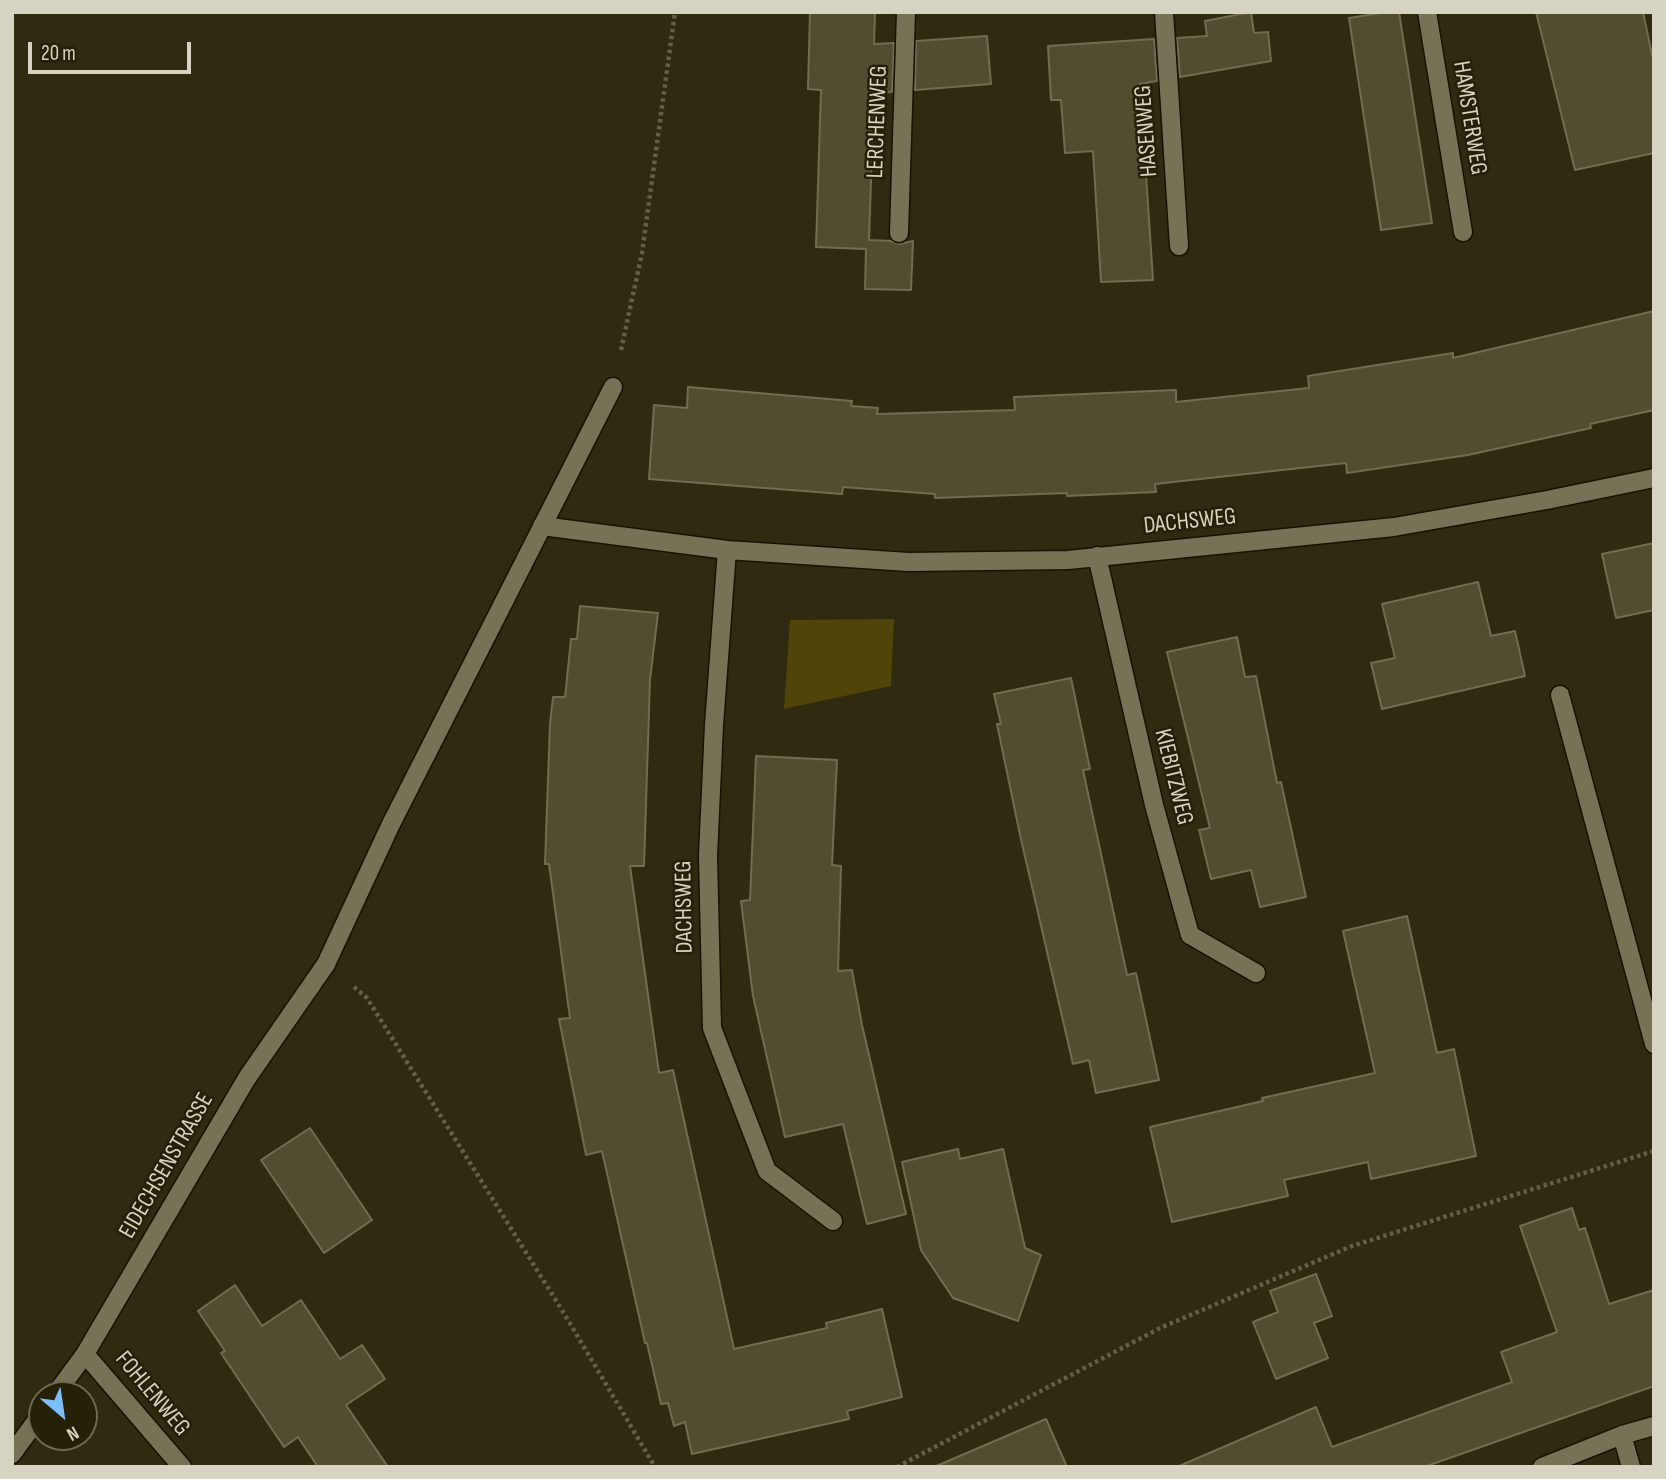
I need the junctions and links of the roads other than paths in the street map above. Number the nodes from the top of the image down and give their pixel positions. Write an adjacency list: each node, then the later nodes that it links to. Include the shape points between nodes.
1 (906, 12): 5 (street, LERCHENWEG)
2 (1164, 12): 6 (street, HASENWEG)
3 (1427, 12): 4 (street, HAMSTERWEG)
4 (1463, 232)
5 (899, 233)
6 (1179, 246)
7 (613, 387): 9 (street, EIDECHSENSTRASSE)
8 (1654, 478): 11 (street, DACHSWEG, via 1394,527)
9 (542, 526): 10 (street, DACHSWEG); 16 (street, EIDECHSENSTRASSE, via 391,824 326,964 247,1078)
10 (727, 550): 11 (street, DACHSWEG, via 908,562); 15 (street, DACHSWEG, via 708,856 712,1028 767,1171)
11 (1097, 556): 13 (street, KIEBITZWEG, via 1154,805 1190,935)
12 (1560, 695): 14 (street)
13 (1256, 973)
14 (1654, 1044)
15 (833, 1221)
16 (85, 1354): 17 (street, EIDECHSENSTRASSE); 22 (street, FOHLENWEG)
17 (65, 1381)
18 (1654, 1426): 20 (street)
19 (28, 1432): 21 (street)
20 (1622, 1436): 23 (street); 24 (street)
21 (12, 1454)
22 (182, 1467)
23 (1542, 1467)
24 (1631, 1467)

